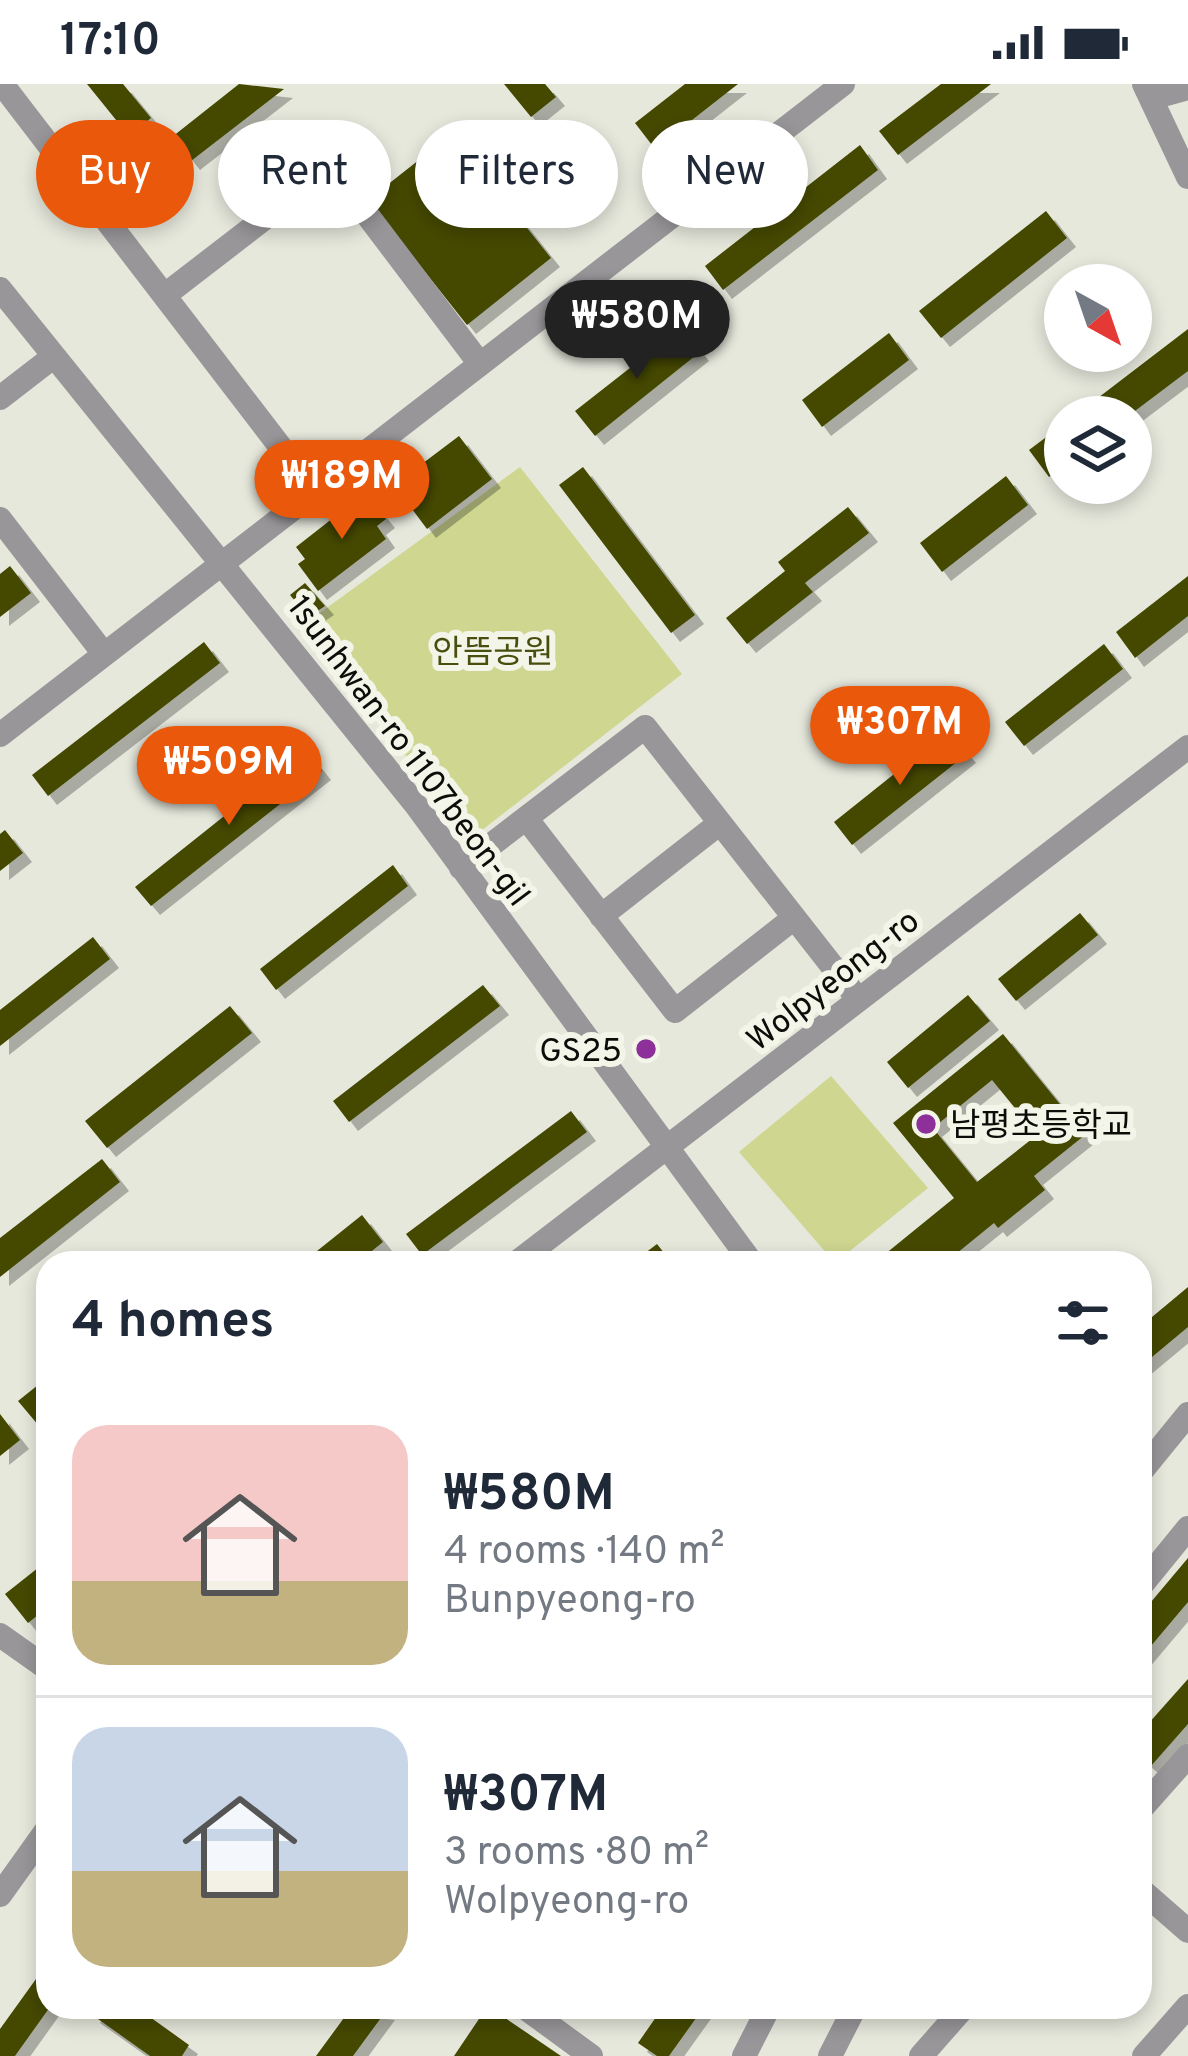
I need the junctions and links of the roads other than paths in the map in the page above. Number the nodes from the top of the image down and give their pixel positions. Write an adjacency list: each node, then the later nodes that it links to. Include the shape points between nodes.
1 (2, 84): 7 (street)
2 (843, 84): 9 (street)
3 (1188, 88): 4 (street)
4 (1148, 91): 5 (street)
5 (1188, 177)
6 (0, 290): 8 (street, 1sunhwan-ro 1107beon-gil)
7 (165, 295): 9 (street, via 331,167); 11 (street)
8 (53, 357): 10 (street); 13 (street, 1sunhwan-ro 1107beon-gil)
9 (480, 364): 11 (street)
10 (0, 398)
11 (315, 492): 13 (street)
12 (0, 520): 14 (street)
13 (224, 562): 14 (street); 19 (street, 1sunhwan-ro 1107beon-gil)
14 (104, 654): 15 (street)
15 (0, 735)
16 (1188, 747): 22 (street, Wolpyeong-ro)
17 (526, 818): 18 (street, via 645,727); 19 (street); 20 (street)
18 (720, 823): 20 (street); 21 (street)
19 (460, 868): 23 (street, 1sunhwan-ro 1107beon-gil)
20 (601, 916): 21 (street, via 675,1011)
21 (794, 918): 22 (street)
22 (857, 999): 23 (street, Wolpyeong-ro)
23 (666, 1149): 24 (street, Wolpyeong-ro); 25 (street, 1sunhwan-ro 1107beon-gil)
24 (532, 1251)
25 (743, 1251)
26 (1188, 1414): 27 (street)
27 (1152, 1458)
28 (1188, 1528): 29 (street)
29 (1152, 1572)
30 (0, 1635): 31 (street)
31 (36, 1660)
32 (1188, 1756): 33 (street)
33 (1152, 1796)
34 (36, 1844): 35 (street)
35 (0, 1894)
36 (1152, 1899): 37 (street)
37 (1188, 1931)
38 (1188, 2006): 47 (street)
39 (540, 2019): 43 (street)
40 (763, 2019): 44 (street)
41 (849, 2019): 45 (street)
42 (953, 2019): 46 (street)
43 (591, 2056)
44 (743, 2056)
45 (830, 2056)
46 (921, 2056)
47 (1144, 2056)

